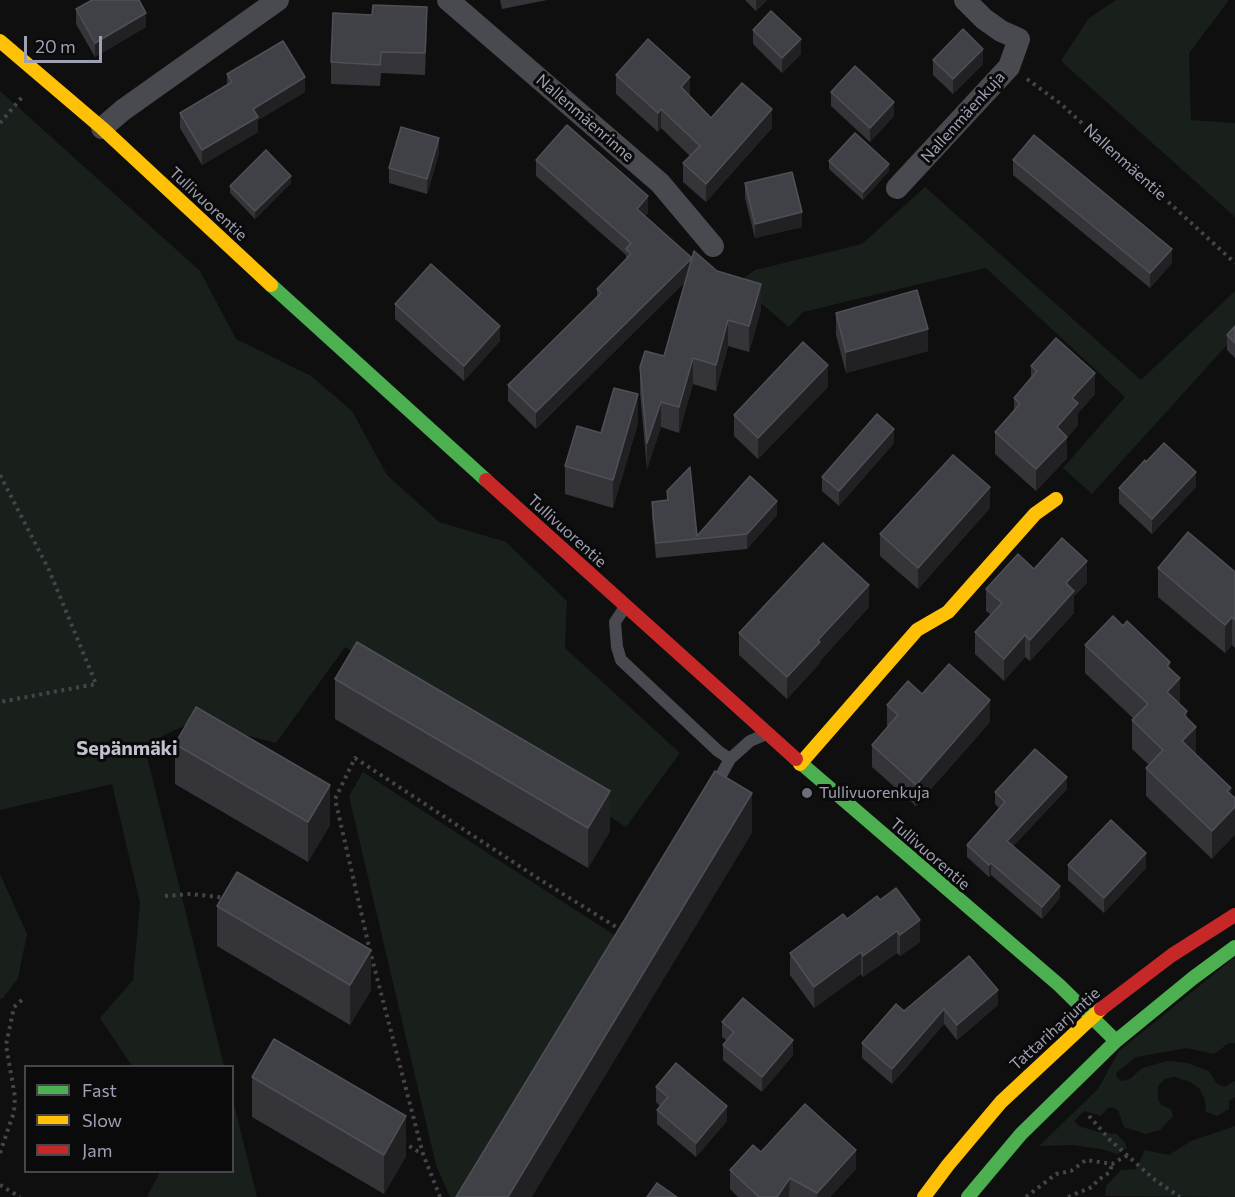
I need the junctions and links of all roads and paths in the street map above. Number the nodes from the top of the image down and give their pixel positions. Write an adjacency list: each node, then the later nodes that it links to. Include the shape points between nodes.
1 (278, 0): 8 (street)
2 (448, 0): 10 (street, Nallenmäenrinne, via 660,183)
3 (965, 0): 5 (street, Nallenmäenkuja, via 984,19 1019,39)
4 (0, 41): 8 (main road, Tullivuorentie)
5 (1009, 67): 9 (street, Nallenmäenkuja); 11 (path, Nallenmäentie, via 1061,104)
6 (25, 93): 7 (path)
7 (0, 123)
8 (102, 128): 14 (main road, Tullivuorentie)
9 (897, 188)
10 (713, 246)
11 (1235, 263)
12 (0, 475): 15 (path, via 49,570 96,684)
13 (1056, 499): 18 (main road, via 1035,514 948,612 917,630)
14 (626, 606): 16 (main road, Tullivuorentie); 17 (lane, via 615,622 621,660)
15 (0, 702)
16 (766, 734): 17 (lane, via 750,741); 18 (main road, Tullivuorentie)
17 (730, 759): 19 (lane)
18 (800, 764): 30 (main road, Tullivuorentie)
19 (709, 797)
20 (328, 806): 21 (path)
21 (338, 812): 25 (path, via 335,799 355,758); 28 (path)
22 (165, 896): 23 (path, via 191,894)
23 (233, 900)
24 (1235, 915): 30 (main road, Tattariharjuntie, via 1172,955)
25 (630, 935)
26 (1235, 947): 31 (main road)
27 (370, 980): 28 (path)
28 (380, 986): 35 (path)
29 (24, 998): 34 (path, via 14,1007 6,1045 15,1097)
30 (1092, 1016): 31 (main road, Tullivuorentie); 41 (main road, Tattariharjuntie, via 1001,1102)
31 (1116, 1041): 42 (main road, via 1021,1134)
32 (1089, 1116): 36 (path)
33 (403, 1141): 35 (path)
34 (0, 1153)
35 (423, 1154): 40 (path)
36 (1128, 1155): 37 (path); 45 (path)
37 (1112, 1164): 43 (path, via 1086,1160 1071,1171 1056,1174); 44 (path, via 1110,1172 1092,1187)
38 (0, 1185): 39 (path)
39 (20, 1197)
40 (440, 1197)
41 (924, 1197)
42 (968, 1197)
43 (1026, 1197)
44 (1068, 1197)
45 (1180, 1197)

